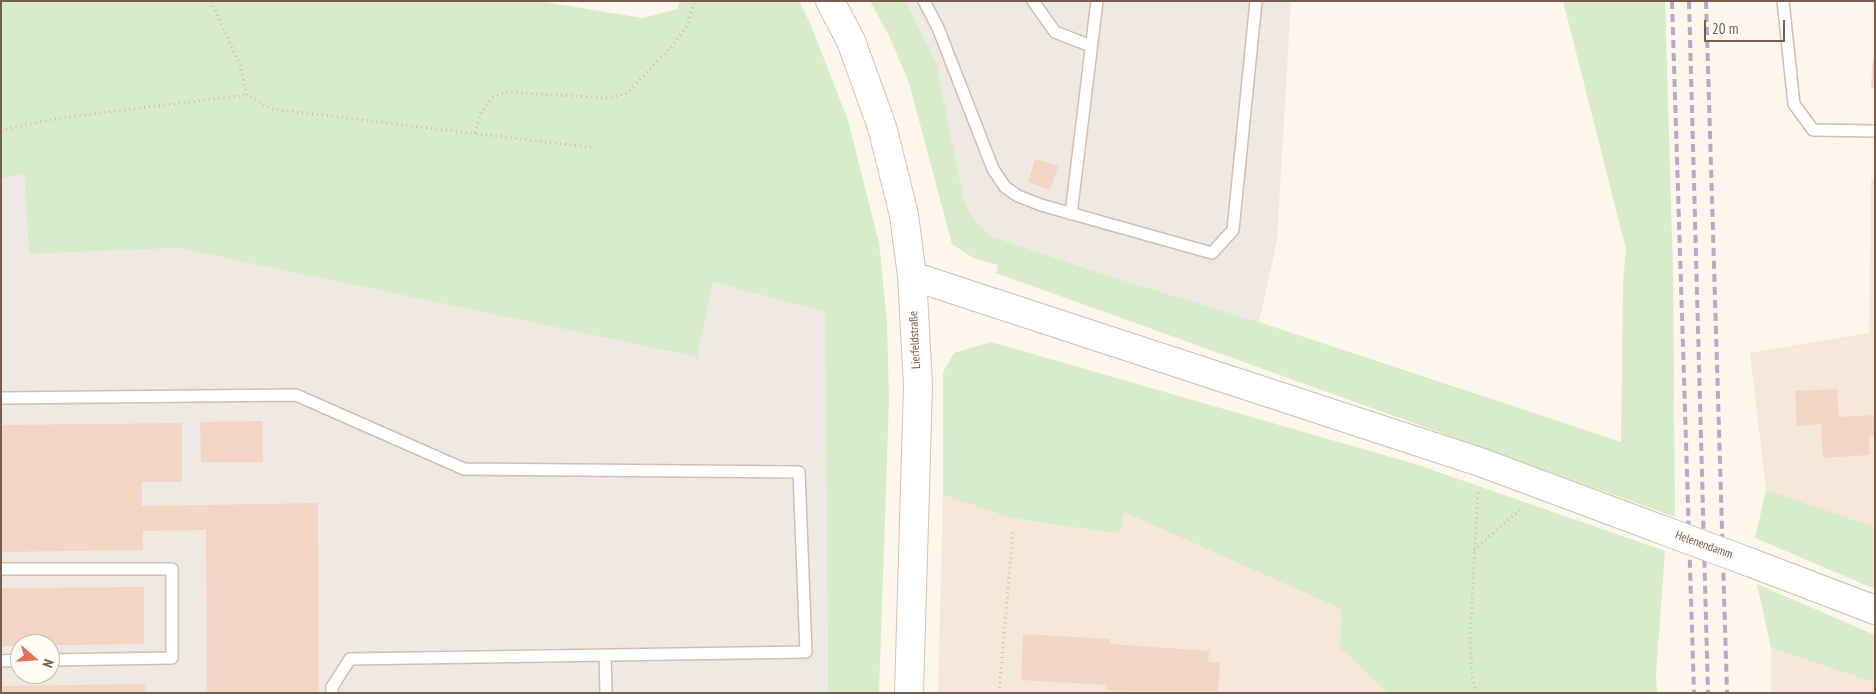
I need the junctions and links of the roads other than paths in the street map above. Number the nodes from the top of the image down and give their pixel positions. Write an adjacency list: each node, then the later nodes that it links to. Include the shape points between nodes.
1 (830, 1): 10 (street, Lierfeldstraße, via 851,41 882,127 904,215)
2 (924, 1): 9 (lane, via 938,28 998,178 1018,196)
3 (1033, 1): 7 (lane, via 1055,32)
4 (1097, 1): 7 (lane)
5 (1256, 1): 9 (lane, via 1233,230 1212,253)
6 (1783, 1): 8 (lane, via 1794,104 1813,130)
7 (1091, 46): 9 (lane)
8 (1875, 131)
9 (1072, 214)
10 (912, 276): 13 (street, Helenendamm, bridge, via 1480,462); 18 (street, Lierfeldstraße, via 918,385)
11 (1, 398): 14 (lane, via 296,395 464,469 799,472 806,652)
12 (1, 569): 15 (lane, via 172,568 172,658)
13 (1875, 610)
14 (605, 655): 16 (lane, via 350,659); 17 (lane)
15 (60, 660)
16 (332, 693)
17 (606, 693)
18 (909, 693)

